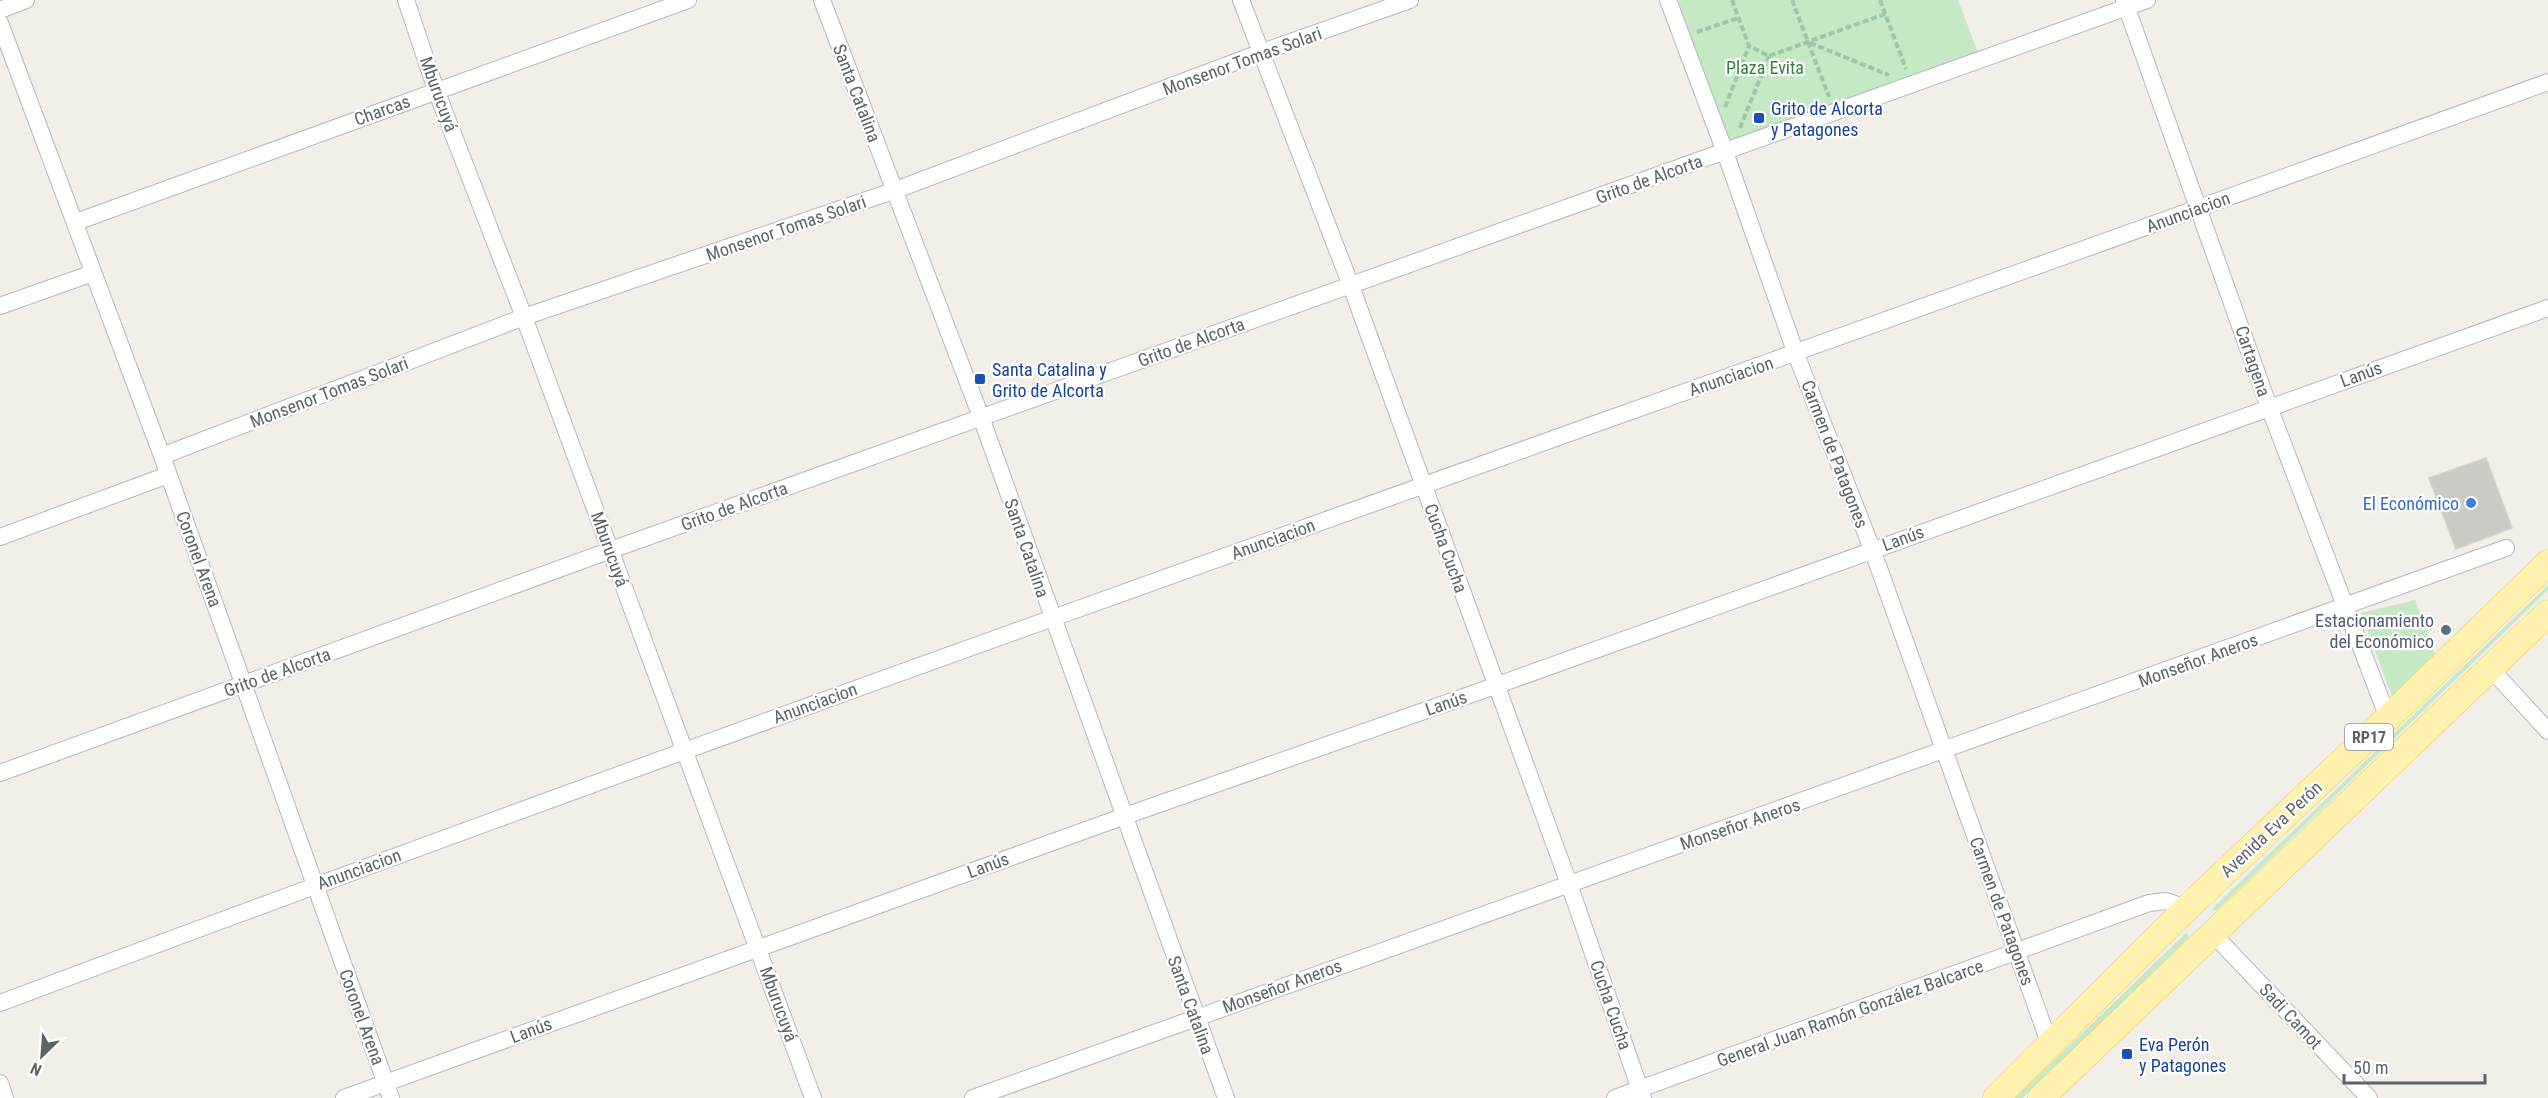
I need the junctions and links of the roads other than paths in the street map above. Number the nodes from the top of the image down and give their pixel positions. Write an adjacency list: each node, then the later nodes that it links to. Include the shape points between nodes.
1 (26, 0): 10 (street)
2 (406, 0): 14 (street, Mburucuyá)
3 (688, 0): 14 (street, Charcas)
4 (822, 0): 16 (street, Santa Catalina)
5 (1241, 0): 12 (street, Cucha Cucha)
6 (1410, 0): 12 (street, Monsenor Tomas Solari)
7 (1668, 0): 15 (street, Carmen de Patagones, via 1716,129)
8 (2146, 0): 9 (street, Grito de Alcorta)
9 (2126, 4): 15 (street, Grito de Alcorta); 17 (street, Cartagena)
10 (0, 10)
11 (0, 23): 18 (street, Coronel Arena)
12 (1262, 52): 16 (street, Monsenor Tomas Solari); 20 (street, Cucha Cucha)
13 (2548, 82): 17 (street, Anunciacion)
14 (436, 90): 18 (street, Charcas); 23 (street, Mburucuyá)
15 (1728, 151): 20 (street, Grito de Alcorta); 24 (street, Carmen de Patagones)
16 (893, 191): 23 (street, Monsenor Tomas Solari); 26 (street, Santa Catalina)
17 (2199, 208): 24 (street, Anunciacion); 25 (street, Cartagena)
18 (76, 222): 19 (street, Coronel Arena)
19 (93, 273): 21 (street); 27 (street, Coronel Arena)
20 (1351, 286): 26 (street, Grito de Alcorta); 29 (street, Cucha Cucha)
21 (0, 306)
22 (2548, 308): 25 (street, Lanús)
23 (524, 318): 27 (street, Monsenor Tomas Solari); 33 (street, Mburucuyá)
24 (1796, 354): 29 (street, Anunciacion); 32 (street, Carmen de Patagones)
25 (2269, 407): 32 (street, Lanús); 35 (street, Cartagena)
26 (981, 417): 33 (street, Grito de Alcorta); 37 (street, Santa Catalina)
27 (162, 456): 28 (street, Coronel Arena)
28 (168, 475): 30 (street); 39 (street, Coronel Arena)
29 (1423, 485): 37 (street, Anunciacion); 40 (street, Cucha Cucha)
30 (0, 537)
31 (2506, 548): 35 (street, Monseñor Aneros)
32 (1872, 549): 40 (street, Lanús); 44 (street, Carmen de Patagones)
33 (611, 550): 39 (street, Grito de Alcorta); 43 (street, Mburucuyá)
34 (2548, 563): 41 (main road, Avenida Eva Perón / RP17)
35 (2346, 607): 41 (street, Cartagena); 44 (street, Monseñor Aneros)
36 (2548, 613): 38 (main road, Avenida Eva Perón / RP17)
37 (1052, 618): 43 (street, Anunciacion); 46 (street, Santa Catalina)
38 (2491, 669): 42 (street); 50 (main road, Avenida Eva Perón / RP17)
39 (243, 685): 45 (street, Grito de Alcorta); 48 (street, Coronel Arena)
40 (1495, 686): 46 (street, Lanús); 47 (street, Cucha Cucha)
41 (2388, 718): 49 (main road, Avenida Eva Perón / RP17)
42 (2548, 731)
43 (684, 750): 48 (street, Anunciacion); 51 (street, Mburucuyá)
44 (1944, 752): 47 (street, Monseñor Aneros); 52 (street, Carmen de Patagones)
45 (0, 773)
46 (1125, 816): 51 (street, Lanús); 54 (street, Santa Catalina)
47 (1569, 884): 54 (street, Monseñor Aneros); 58 (street, Cucha Cucha)
48 (315, 885): 53 (street, Anunciacion); 56 (street, Coronel Arena)
49 (2187, 908): 52 (street, General Juan Ramón González Balcarce, via 2166,901 2149,903); 55 (main road, Avenida Eva Perón / RP17)
50 (2213, 933): 67 (main road, Avenida Eva Perón / RP17); 68 (street, Sadi Camot)
51 (759, 948): 56 (street, Lanús); 62 (street, Mburucuyá)
52 (2018, 952): 55 (street, Carmen de Patagones); 58 (street, General Juan Ramón González Balcarce)
53 (0, 1003)
54 (1195, 1017): 63 (street, Monseñor Aneros); 64 (street, Santa Catalina)
55 (2050, 1045): 66 (main road, Avenida Eva Perón / RP17)
56 (385, 1082): 60 (street, Lanús); 61 (street, Coronel Arena)
57 (0, 1083): 59 (street)
58 (1641, 1094): 65 (street, General Juan Ramón González Balcarce)
59 (5, 1098)
60 (344, 1098)
61 (391, 1098)
62 (813, 1098)
63 (973, 1098)
64 (1226, 1098)
65 (1615, 1098)
66 (1996, 1098)
67 (2041, 1098)
68 (2369, 1098)

